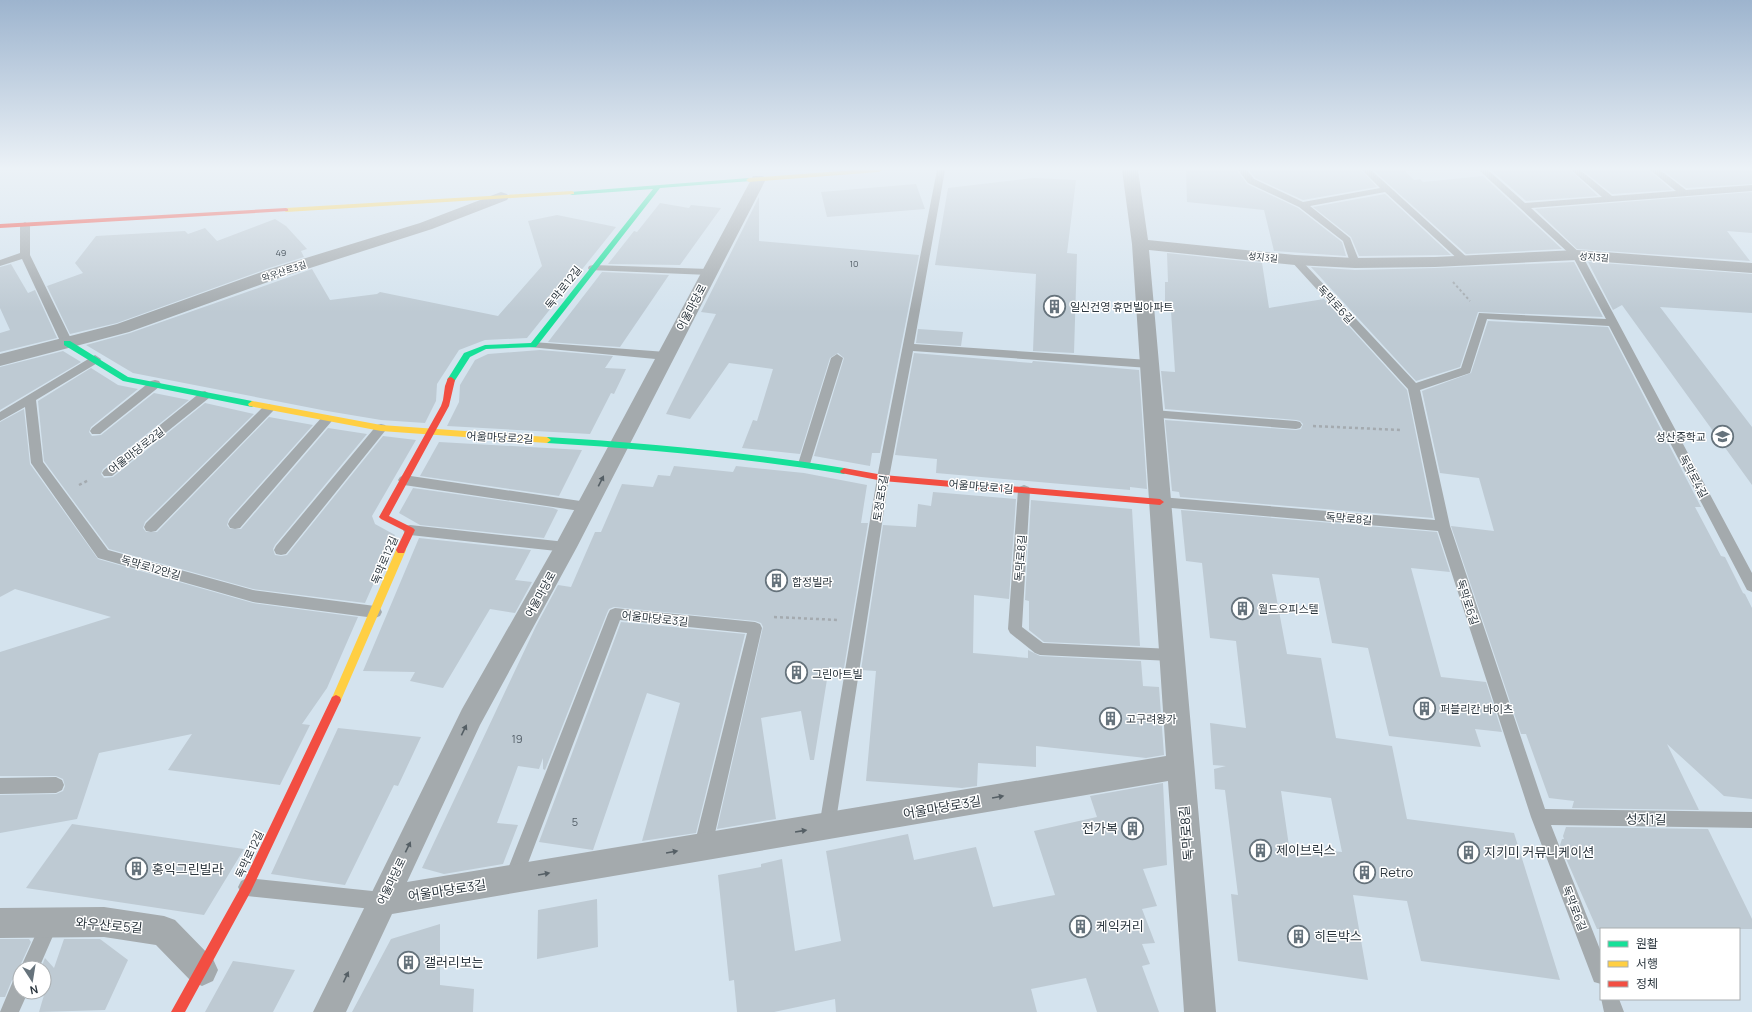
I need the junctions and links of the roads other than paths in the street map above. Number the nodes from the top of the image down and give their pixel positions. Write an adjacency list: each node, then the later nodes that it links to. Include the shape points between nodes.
1 (162, 217): 10 (street)
2 (450, 217): 23 (street, 와우산로3길, via 276,273 123,328)
3 (634, 217): 19 (street, 독막로12길)
4 (738, 217): 21 (street, 어울마당로)
5 (932, 217): 25 (lane, 토정로5길)
6 (1136, 217): 12 (street, 독막로8길)
7 (1318, 217): 18 (lane, via 1347,240)
8 (1418, 217): 16 (lane)
9 (1535, 217): 14 (lane, 독막로4길)
10 (25, 225): 11 (street); 13 (lane)
11 (0, 226)
12 (1140, 244): 15 (street, 성지3길); 30 (street, 독막로8길)
13 (25, 255): 17 (lane); 23 (lane)
14 (1577, 255): 16 (street, 성지3길); 20 (street, 성지3길); 22 (lane, 독막로4길)
15 (1295, 260): 18 (street, 성지3길); 32 (lane, 독막로6길)
16 (1466, 260): 18 (street, 성지3길)
17 (0, 263)
18 (1355, 263)
19 (593, 268): 21 (lane); 24 (street, 독막로12길)
20 (1752, 268)
21 (710, 272): 26 (street, 어울마당로)
22 (1613, 323): 32 (lane, via 1483,315 1466,370); 57 (lane, 독막로4길)
23 (67, 343): 28 (street, 어울마당로2길); 29 (street, 와우산로3길)
24 (533, 345): 26 (lane); 42 (street, 독막로12길, via 485,347 467,355 448,385 448,401)
25 (908, 347): 30 (lane); 46 (lane, 토정로5길)
26 (666, 356): 43 (street, 어울마당로)
27 (837, 358): 44 (lane)
28 (95, 359): 31 (street, 어울마당로2길, via 126,379); 34 (lane)
29 (0, 360)
30 (1149, 364): 36 (street, 독막로8길)
31 (155, 384): 33 (street, 어울마당로2길); 41 (lane)
32 (1414, 388): 52 (lane, 독막로6길)
33 (206, 395): 35 (street, 어울마당로2길); 45 (lane, 어울마당로2길)
34 (30, 398): 37 (lane); 58 (lane, 독막로12안길, via 37,463 103,554 253,596)
35 (269, 408): 38 (street, 어울마당로2길); 53 (lane)
36 (1153, 414): 39 (lane); 49 (street, 독막로8길)
37 (0, 417)
38 (327, 419): 40 (street, 어울마당로2길); 51 (lane)
39 (1296, 425)
40 (381, 428): 42 (street, 어울마당로2길); 56 (lane)
41 (96, 431)
42 (432, 433): 43 (street, 어울마당로2길); 47 (street, 독막로12길)
43 (620, 444): 44 (street, 어울마당로1길); 50 (street, 어울마당로, one-way to 43)
44 (804, 464): 46 (street, 어울마당로1길)
45 (108, 473)
46 (883, 478): 48 (street, 어울마당로1길); 65 (lane, 토정로5길)
47 (404, 480): 50 (lane); 54 (street, 독막로12길, via 384,517)
48 (1024, 490): 49 (street, 어울마당로1길); 59 (lane, 독막로8길, via 1015,629 1040,649)
49 (1160, 502): 52 (lane, 독막로8길); 59 (street, 독막로8길)
50 (587, 507): 55 (street, 어울마당로)
51 (235, 524)
52 (1443, 526): 63 (lane, 독막로6길)
53 (151, 527)
54 (410, 530): 55 (lane); 58 (street, 독막로12길)
55 (566, 547): 69 (street, 어울마당로, one-way to 55, via 471,717)
56 (281, 550)
57 (1752, 586)
58 (375, 612): 68 (street, 독막로12길)
59 (1172, 655): 60 (street, 독막로8길)
60 (1181, 766): 65 (street, 어울마당로3길, one-way to 60); 80 (street, 독막로8길)
61 (56, 785): 62 (lane)
62 (0, 786)
63 (1540, 817): 64 (lane, 성지1길); 74 (lane, 독막로6길)
64 (1752, 820)
65 (828, 827): 66 (street, 어울마당로3길, one-way to 65)
66 (703, 846): 67 (street, 어울마당로3길, one-way to 66); 67 (lane, 어울마당로3길, via 755,628 615,614)
67 (513, 879): 69 (street, 어울마당로3길)
68 (247, 886): 69 (lane); 73 (street, 독막로12길)
69 (382, 901): 79 (street, 어울마당로, one-way to 69)
70 (50, 922): 71 (street, 와우산로5길); 72 (lane); 73 (street, 와우산로5길, via 104,922 164,931)
71 (0, 923)
72 (33, 960)
73 (202, 970): 78 (street, 독막로12길)
74 (1600, 972)
75 (14, 1000): 77 (lane)
76 (1610, 1000): 81 (lane)
77 (9, 1012)
78 (178, 1012)
79 (329, 1012)
80 (1200, 1012)
81 (1614, 1012)

